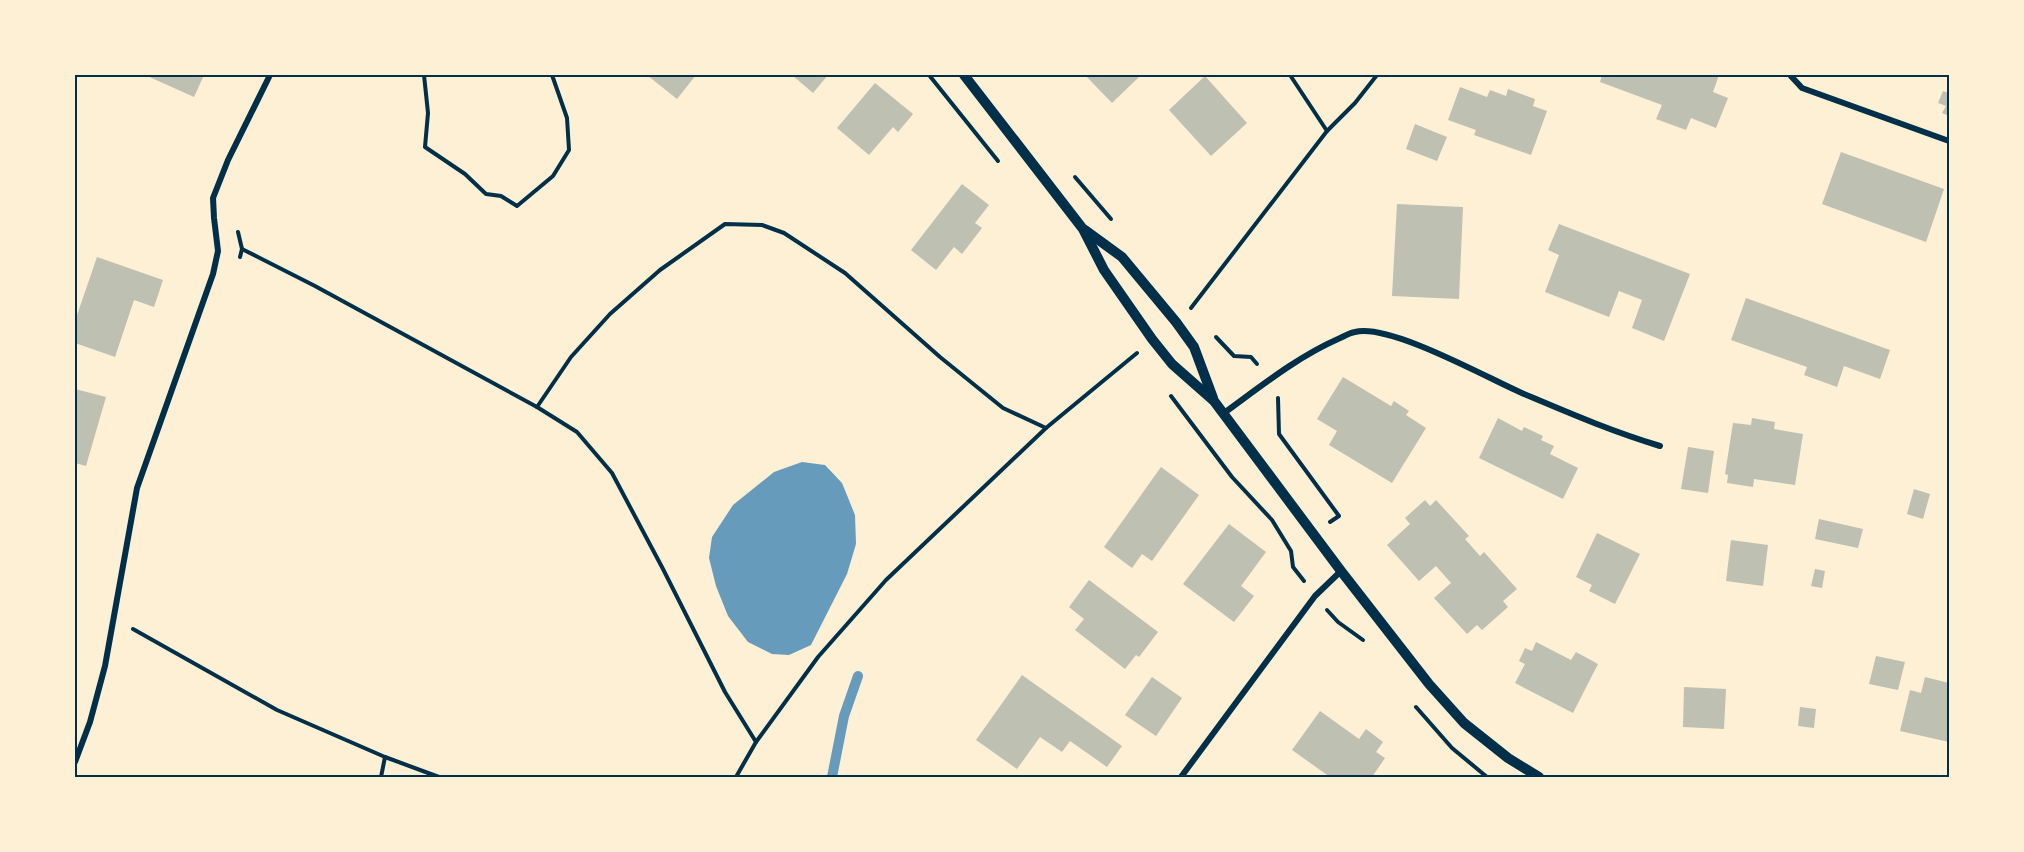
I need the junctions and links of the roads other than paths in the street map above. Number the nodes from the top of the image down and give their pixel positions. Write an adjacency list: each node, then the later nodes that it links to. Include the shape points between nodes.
1 (270, 75): 10 (street, via 213,198 219,251 137,488 105,666)
2 (964, 75): 5 (street)
3 (1790, 75): 4 (street, via 1802,88)
4 (1949, 141)
5 (1083, 228): 6 (street, via 1104,270 1152,339 1172,364); 6 (street, via 1122,257 1176,322 1194,347)
6 (1214, 401): 7 (street)
7 (1224, 413): 8 (street, via 1322,346 1356,331 1387,334 1433,351 1619,434); 9 (street)
8 (1660, 446)
9 (1341, 572): 11 (street, via 1315,596); 12 (street, via 1464,723)
10 (75, 762)
11 (1181, 777)
12 (1539, 777)

